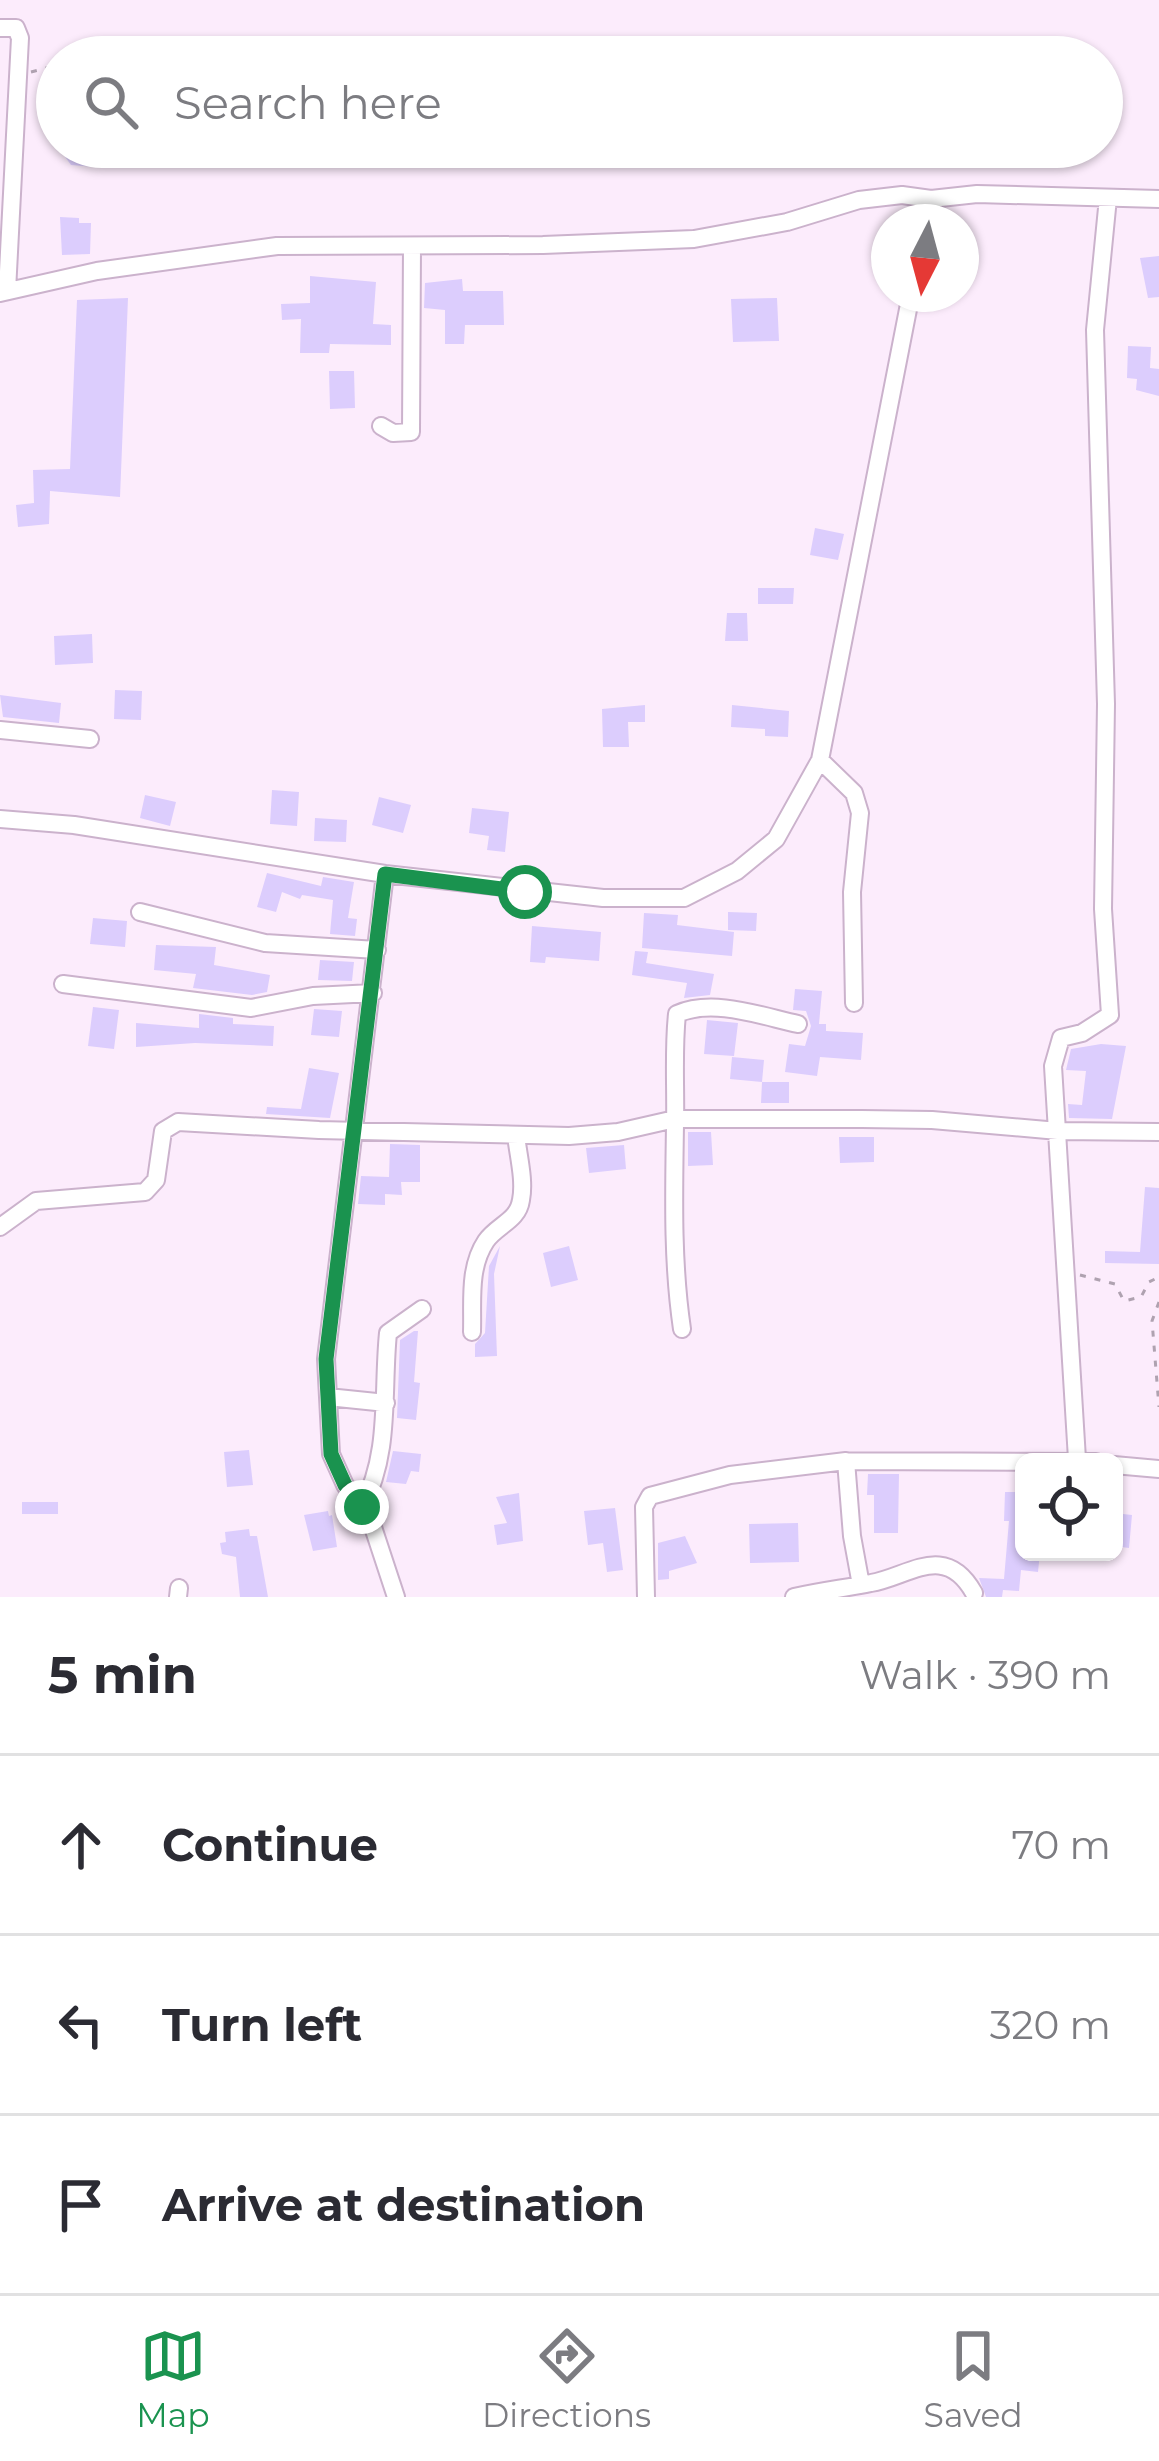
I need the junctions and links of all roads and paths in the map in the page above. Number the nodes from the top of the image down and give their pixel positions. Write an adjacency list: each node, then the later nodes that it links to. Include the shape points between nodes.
1 (0, 28): 3 (street, via 16,28 20,38)
2 (36, 71): 3 (path)
3 (19, 84): 4 (street)
4 (6, 189): 10 (street)
5 (1108, 198): 6 (street); 7 (street); 26 (street, via 1095,330 1110,1015 1061,1038 1053,1066)
6 (932, 199): 8 (street); 9 (street, via 859,200 694,238)
7 (1159, 199)
8 (930, 204)
9 (412, 246): 10 (street, via 277,246); 12 (street, via 411,432)
10 (3, 292)
11 (907, 312): 15 (street)
12 (381, 426)
13 (0, 730): 14 (street)
14 (90, 739)
15 (820, 760): 17 (street, via 776,839 684,898 525,892); 22 (street, via 854,793 860,812)
16 (0, 819): 17 (street)
17 (385, 874): 19 (street)
18 (140, 913): 19 (street, via 266,943)
19 (377, 950): 21 (street)
20 (63, 984): 21 (street, via 251,1008)
21 (373, 993): 25 (street)
22 (854, 1003)
23 (798, 1024): 24 (street, via 696,1007 676,1014)
24 (675, 1119): 26 (street, via 932,1120); 28 (street, via 618,1132); 34 (street)
25 (355, 1131): 28 (street); 29 (street, via 171,1123 146,1192 36,1201); 36 (street)
26 (1058, 1131): 27 (street); 30 (street)
27 (1159, 1132)
28 (517, 1135): 35 (street, via 523,1197 474,1268)
29 (0, 1226)
30 (1067, 1262): 31 (path, via 1077,1275 1115,1284 1124,1300 1141,1297); 39 (street)
31 (1159, 1277)
32 (1159, 1302): 38 (path, via 1152,1321)
33 (422, 1309): 37 (street, via 388,1333)
34 (682, 1329)
35 (472, 1332)
36 (328, 1397): 37 (street); 44 (street, via 331,1454)
37 (386, 1403): 44 (street, via 375,1482)
38 (1159, 1407)
39 (1086, 1453)
40 (846, 1461): 41 (street); 45 (street); 48 (street, via 730,1475 650,1496)
41 (1015, 1461)
42 (1123, 1466): 43 (street)
43 (1159, 1468)
44 (362, 1507): 47 (street)
45 (861, 1585): 46 (street, via 926,1565 958,1574); 49 (street)
46 (974, 1593)
47 (396, 1597)
48 (646, 1597)
49 (794, 1597)

